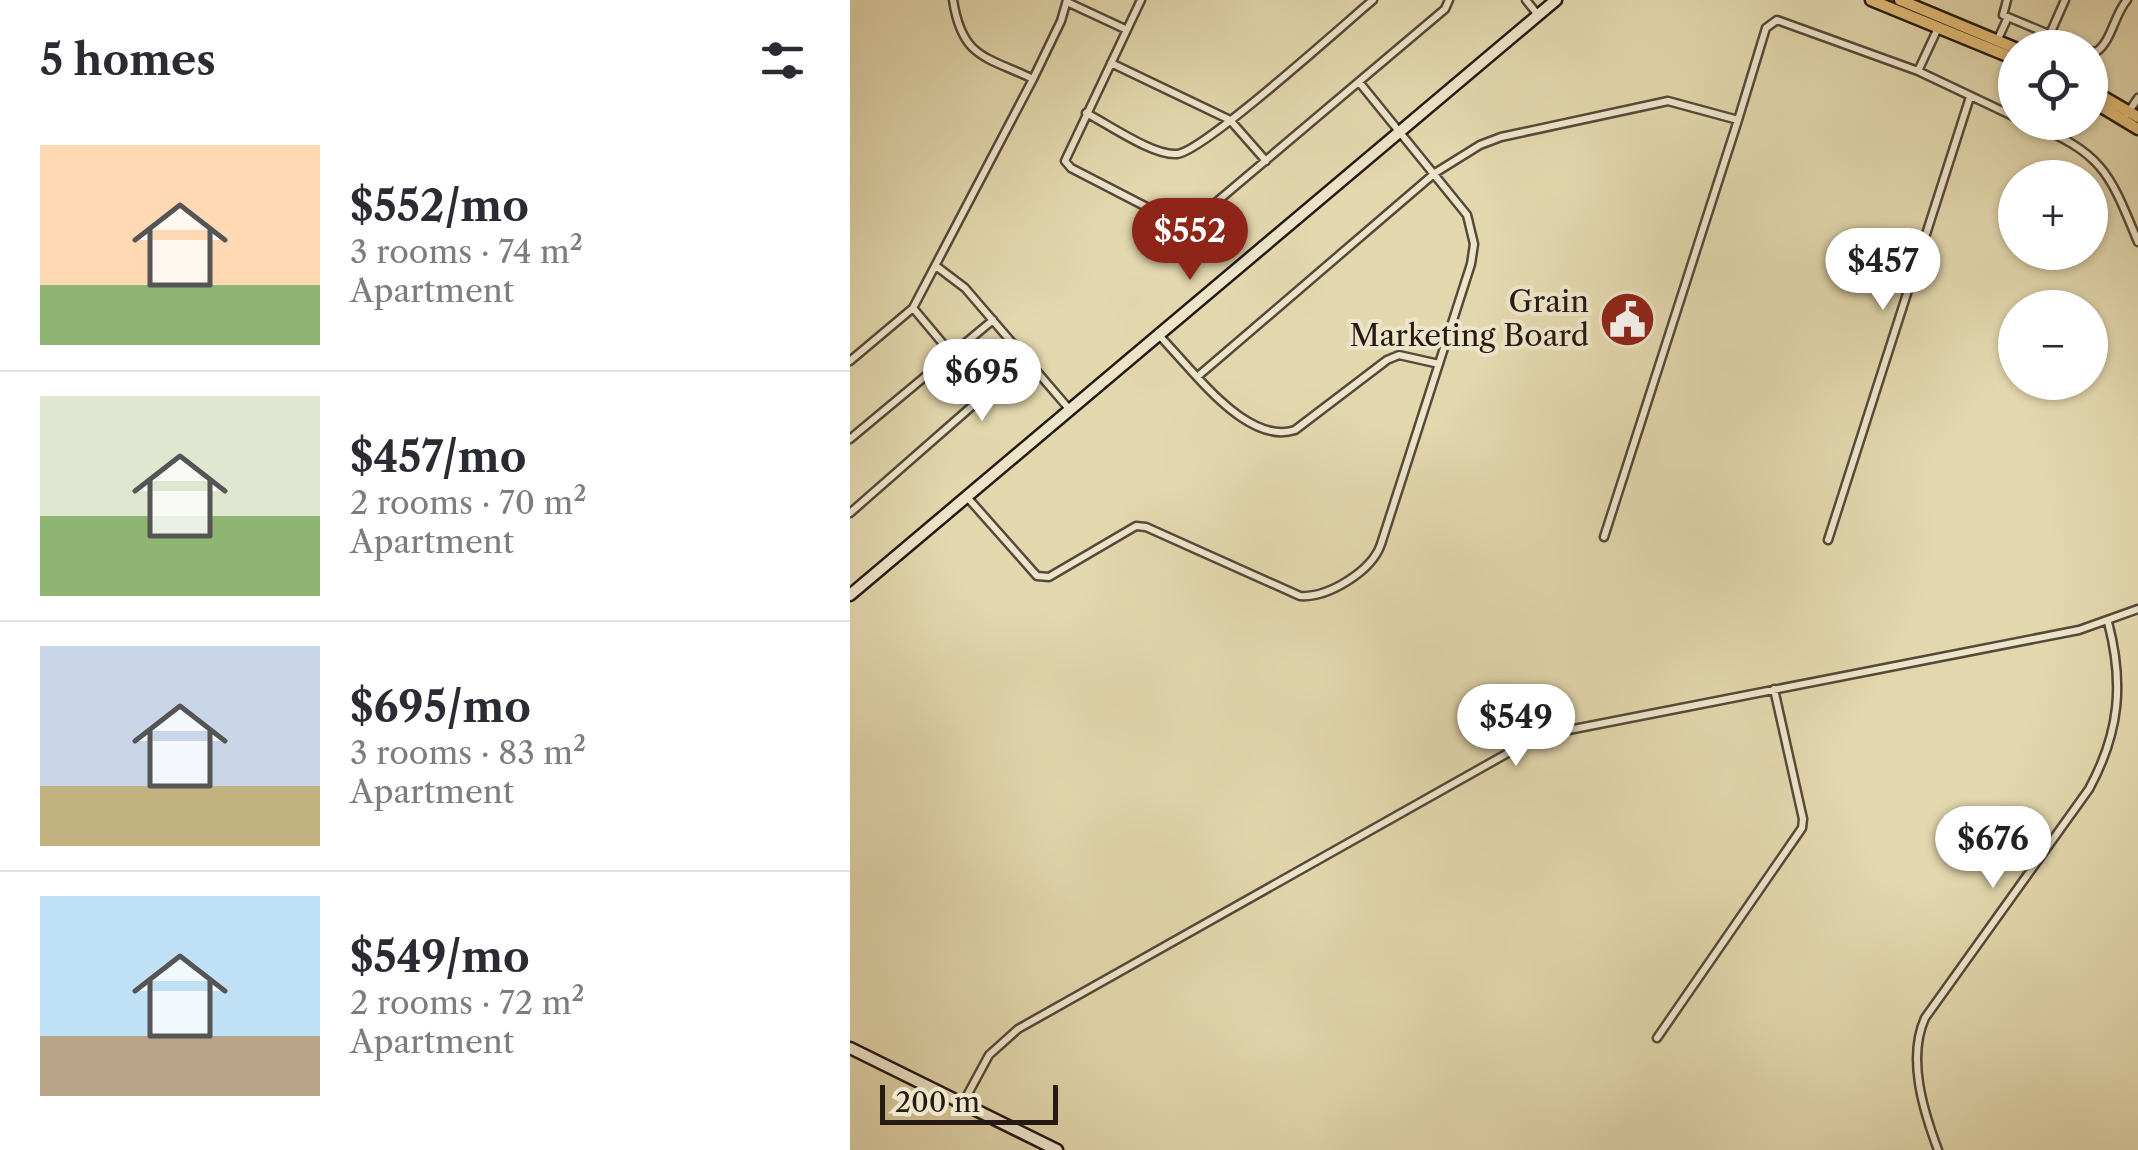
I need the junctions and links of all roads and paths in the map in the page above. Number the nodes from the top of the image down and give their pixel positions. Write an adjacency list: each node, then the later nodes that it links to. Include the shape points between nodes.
1 (953, 0): 24 (street, via 970,49)
2 (1141, 0): 16 (street)
3 (1372, 0): 32 (street)
4 (1448, 0): 25 (street)
5 (1526, 0): 13 (street)
6 (1556, 0): 13 (street)
7 (1872, 0): 15 (main road)
8 (1900, 0): 15 (main road)
9 (2007, 0): 14 (street, via 2002,13)
10 (2065, 0): 18 (street)
11 (2127, 0): 19 (street)
12 (1067, 1): 16 (street); 24 (street)
13 (1538, 15): 35 (street)
14 (2008, 17): 17 (street); 20 (street)
15 (1941, 23): 20 (main road); 21 (main road); 23 (street)
16 (1126, 29): 22 (street)
17 (2040, 30)
18 (2052, 30)
19 (2108, 36)
20 (1997, 41)
21 (1998, 52)
22 (1111, 63): 30 (street); 32 (street)
23 (1918, 71): 26 (street); 33 (street, via 1777,20 1766,28)
24 (1033, 79): 40 (street)
25 (1359, 82): 35 (street); 37 (street)
26 (1970, 97): 29 (street); 53 (street)
27 (2138, 98): 31 (street)
28 (2108, 101): 31 (main road)
29 (1998, 109)
30 (1086, 112): 32 (street, via 1174,154 1192,150); 37 (street, via 1065,156 1068,165 1174,218 1207,210)
31 (2130, 116): 34 (main road)
32 (1230, 120): 37 (street)
33 (1738, 120): 38 (street, via 1658,102 1502,137); 52 (street)
34 (2138, 129)
35 (1400, 132): 38 (street); 43 (street)
36 (2068, 140): 39 (street, via 2102,167)
37 (1266, 161)
38 (1436, 173): 46 (street, via 1467,215 1474,244); 47 (street)
39 (2138, 242)
40 (936, 266): 41 (street); 42 (street)
41 (912, 308): 44 (street); 45 (street)
42 (993, 320): 44 (street); 48 (street)
43 (1159, 335): 47 (street); 48 (street)
44 (950, 354): 49 (street); 51 (street, via 980,389 979,400)
45 (850, 361)
46 (1439, 364): 47 (street, via 1399,355 1387,360 1285,433 1225,407); 50 (street, via 1378,554 1314,597 1141,526 1049,577 1037,576)
47 (1197, 378)
48 (1070, 410): 50 (street)
49 (850, 439)
50 (966, 496): 54 (street)
51 (850, 513)
52 (1604, 537)
53 (1828, 540)
54 (850, 595)
55 (2138, 610): 56 (street)
56 (2108, 622): 57 (street); 62 (street, via 2119,677 2112,740 2101,767 1919,1032 1915,1051)
57 (1774, 689): 58 (street, via 1802,828); 60 (street, via 1558,731 1518,746 1018,1029 989,1055)
58 (1657, 1038)
59 (850, 1048): 60 (street)
60 (962, 1104): 61 (street)
61 (1057, 1150)
62 (1938, 1150)

